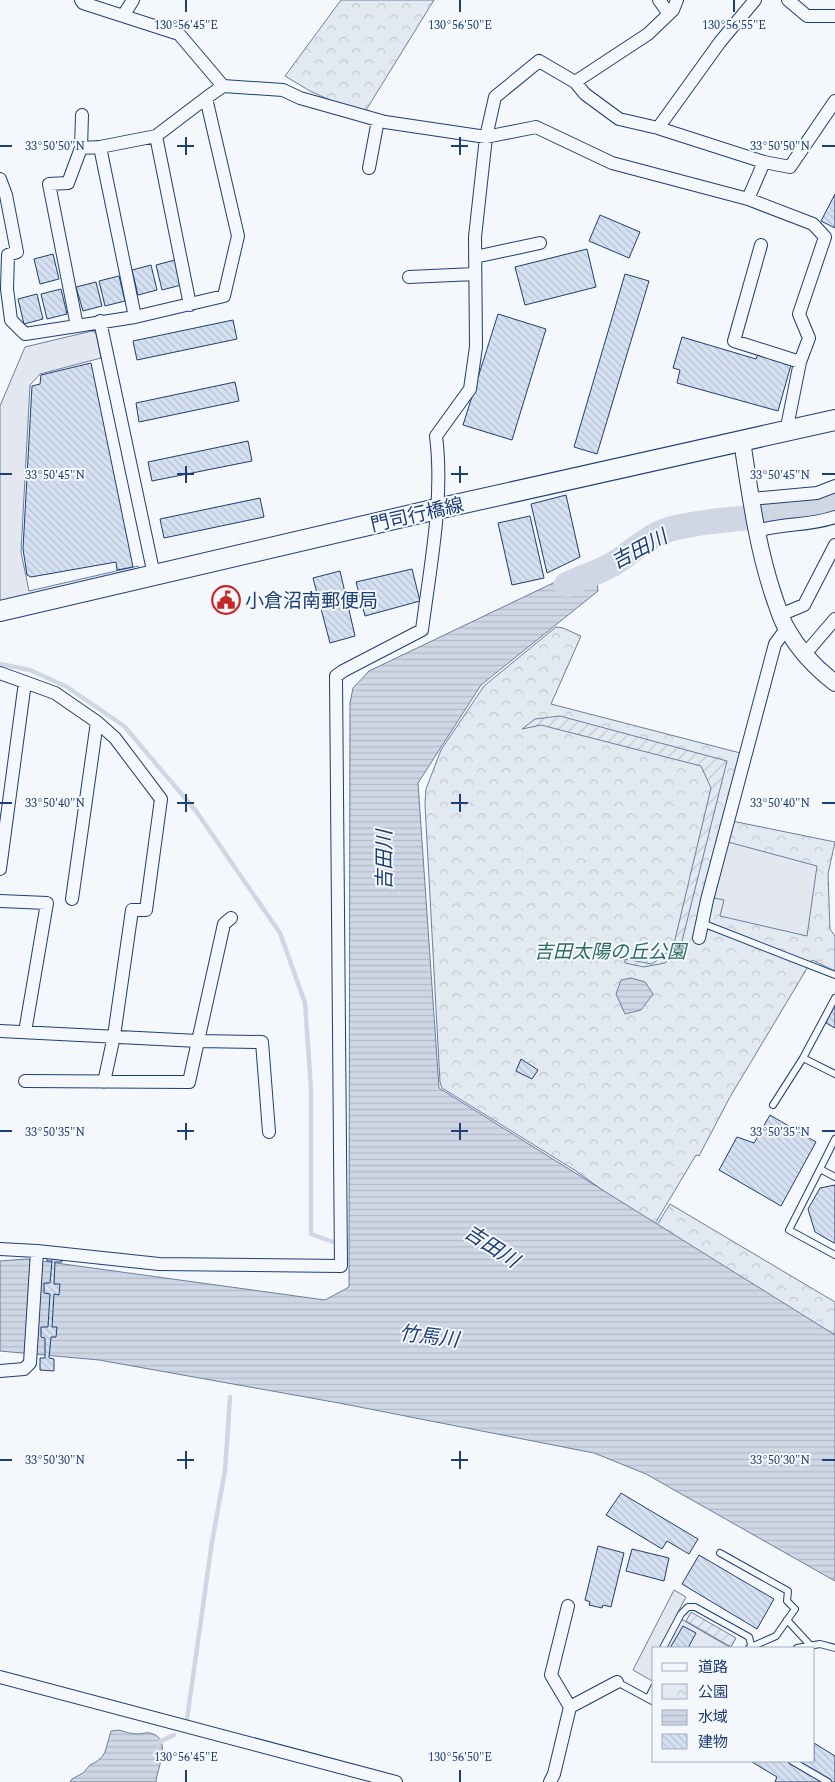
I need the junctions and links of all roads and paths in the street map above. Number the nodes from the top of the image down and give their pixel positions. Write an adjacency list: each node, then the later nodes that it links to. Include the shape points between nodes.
1 (81, 0): 8 (street)
2 (133, 0): 8 (street)
3 (659, 0): 7 (street)
4 (676, 0): 7 (street)
5 (755, 0): 16 (street, via 720,42)
6 (788, 0): 9 (street, via 807,16)
7 (669, 14): 10 (street, via 648,34)
8 (123, 16): 11 (street, via 179,34)
9 (835, 16)
10 (574, 82): 16 (street, via 619,119); 18 (street, via 539,61 495,97)
11 (223, 86): 12 (street); 15 (street, via 283,90 300,98)
12 (206, 98): 17 (street); 31 (street, via 238,236 224,296)
13 (835, 101): 21 (street, via 790,167)
14 (82, 115): 20 (street)
15 (378, 120): 18 (street); 22 (street)
16 (658, 128): 21 (street)
17 (156, 136): 19 (street); 31 (street)
18 (486, 137): 24 (street, via 536,127 612,163); 27 (street)
19 (100, 147): 20 (street); 32 (street)
20 (81, 148): 34 (street, via 68,183 49,184)
21 (764, 162): 24 (street)
22 (369, 168)
23 (0, 179): 30 (street, via 16,252 8,255)
24 (748, 199): 35 (street, via 813,224 825,237 798,314 809,338)
25 (540, 243): 27 (street)
26 (761, 245): 35 (street, via 734,341)
27 (475, 257): 28 (street)
28 (475, 274): 29 (street); 41 (street, via 476,347 470,389 436,436 439,459)
29 (409, 277)
30 (3, 294): 34 (street, via 11,320 25,334)
31 (190, 305): 32 (street)
32 (135, 317): 33 (street)
33 (100, 321): 34 (street); 45 (street)
34 (77, 326)
35 (800, 362): 37 (street)
36 (835, 420): 37 (main road, 門司行橋線)
37 (786, 432): 38 (main road, 門司行橋線)
38 (742, 441): 40 (street); 41 (main road, 門司行橋線)
39 (835, 486): 40 (street, via 817,493)
40 (752, 501): 43 (street)
41 (436, 509): 45 (main road, 門司行橋線); 76 (street, via 422,630 336,676 341,1266 159,1264)
42 (835, 517): 43 (street, via 766,529)
43 (757, 527): 48 (street, via 768,580)
44 (835, 545): 48 (street, via 804,605)
45 (154, 575): 46 (main road, 門司行橋線)
46 (0, 611)
47 (835, 619): 49 (street)
48 (783, 622): 49 (street); 58 (street)
49 (806, 654): 52 (street)
50 (0, 673): 51 (street)
51 (25, 682): 53 (street, via 55,692); 54 (street)
52 (835, 683)
53 (97, 722): 55 (street); 64 (street, via 115,738 161,800 146,910 132,910)
54 (0, 869)
55 (72, 899)
56 (0, 901): 63 (street, via 47,903)
57 (231, 918): 65 (street, via 224,924)
58 (702, 923): 59 (street); 60 (lane)
59 (699, 938)
60 (835, 975)
61 (835, 998): 66 (lane)
62 (0, 1031): 63 (street)
63 (25, 1032): 64 (street)
64 (114, 1036): 65 (street); 69 (street)
65 (198, 1040): 69 (street, via 189,1082); 71 (street, via 262,1042)
66 (804, 1058): 67 (lane); 70 (lane)
67 (835, 1074)
68 (25, 1082): 69 (street)
69 (104, 1082)
70 (774, 1105)
71 (269, 1132)
72 (835, 1139): 73 (lane)
73 (820, 1169): 74 (lane); 77 (lane, via 789,1230)
74 (835, 1176)
75 (0, 1249): 76 (street)
76 (37, 1254): 78 (street, via 30,1363 24,1369)
77 (835, 1255)
78 (0, 1371)
79 (720, 1553): 81 (lane, via 788,1591 787,1601 795,1609)
80 (568, 1606): 91 (street, via 551,1675)
81 (787, 1620): 82 (lane); 85 (lane, via 776,1636)
82 (811, 1646): 86 (lane); 87 (lane, via 820,1644)
83 (664, 1647): 84 (lane, via 681,1614 688,1607 695,1607 749,1637)
84 (751, 1647)
85 (753, 1647)
86 (804, 1647)
87 (835, 1648)
88 (0, 1677): 93 (street)
89 (616, 1682): 90 (lane); 91 (street)
90 (651, 1701)
91 (570, 1707): 94 (street)
92 (794, 1762): 95 (lane)
93 (396, 1782)
94 (550, 1782)
95 (828, 1782)

